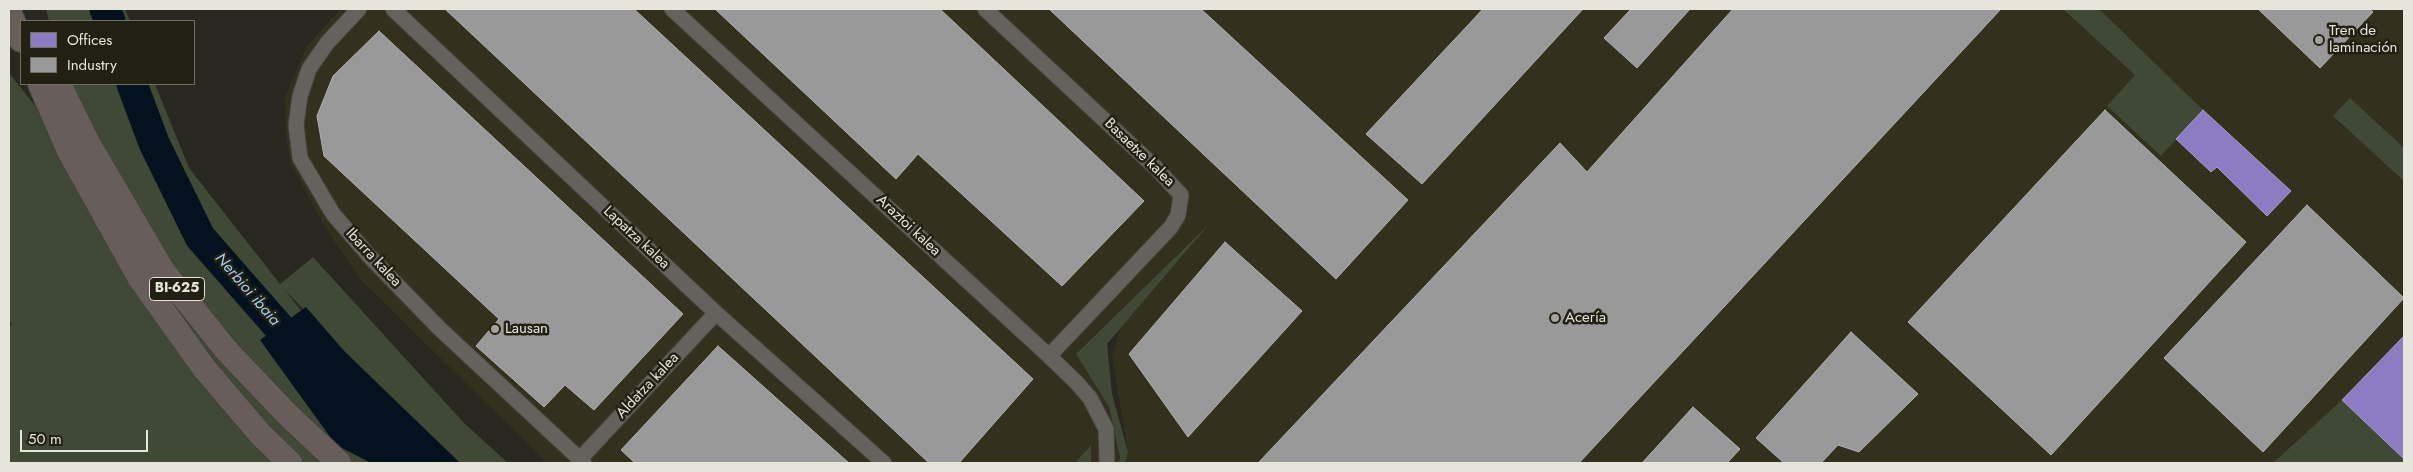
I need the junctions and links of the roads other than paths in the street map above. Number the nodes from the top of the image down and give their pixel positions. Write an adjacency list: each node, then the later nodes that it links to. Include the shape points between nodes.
1 (359, 9): 11 (street, Ibarra kalea, via 327,43 309,69 300,96 296,125 300,158 333,214 371,258 440,328)
2 (393, 9): 9 (street, Lapatza kalea)
3 (672, 9): 10 (street, Araztoi kalea)
4 (985, 9): 10 (street, Basaetxe kalea, via 1181,195 1178,215 1172,227)
5 (9, 11): 6 (main road)
6 (20, 38)
7 (40, 85): 12 (main road, BI-625, via 69,151 139,277 204,368)
8 (59, 85): 13 (main road, BI-625, via 88,143 163,271 226,351)
9 (716, 313): 11 (street, Aldatza kalea); 14 (street, Lapatza kalea)
10 (1049, 356): 15 (street, Araztoi kalea, via 1090,398 1098,412 1106,429)
11 (582, 461)
12 (290, 463)
13 (339, 463)
14 (884, 463)
15 (1107, 463)

